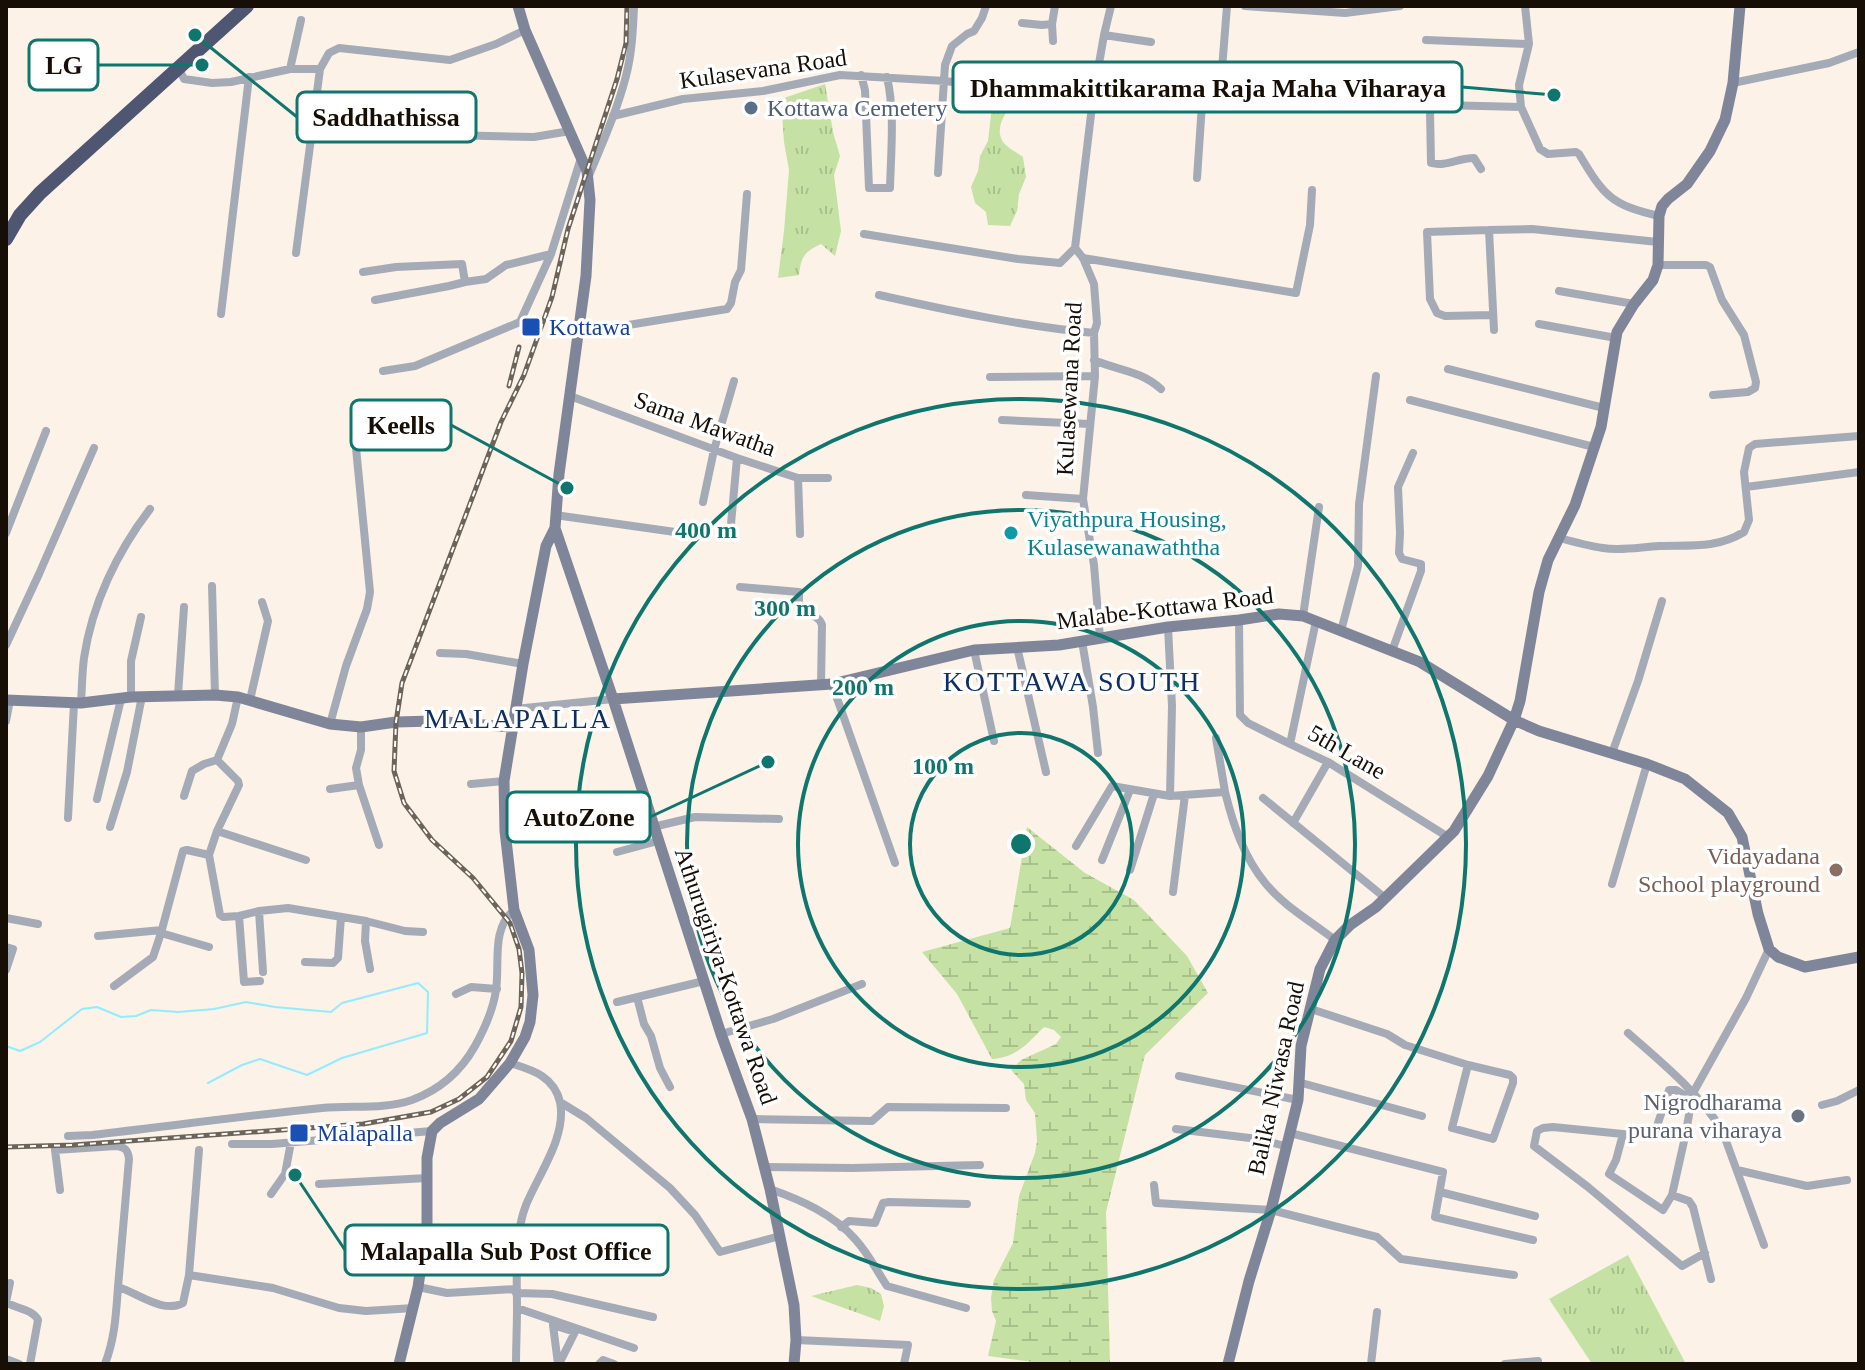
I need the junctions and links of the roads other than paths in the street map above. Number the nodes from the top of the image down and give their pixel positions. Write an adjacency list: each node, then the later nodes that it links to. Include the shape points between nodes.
1 (236, 6): 50 (highway, via 23,204)
2 (247, 6): 24 (highway)
3 (518, 6): 17 (street, Athurugiriya-Kottawa Road)
4 (634, 6): 39 (street, via 633,41)
5 (986, 6): 31 (street, via 974,31 952,46)
6 (1055, 6): 16 (street)
7 (1110, 6): 18 (street)
8 (1227, 6): 37 (street)
9 (1246, 6): 13 (street)
10 (1400, 6): 13 (street, via 1345,13)
11 (1525, 6): 22 (street)
12 (1740, 6): 32 (street)
13 (1286, 8)
14 (301, 20): 25 (street)
15 (1022, 23): 16 (street)
16 (1052, 24): 20 (street)
17 (525, 30): 26 (street, via 450,60 339,48 329,53); 40 (street, Athurugiriya-Kottawa Road)
18 (1104, 35): 21 (street); 33 (street)
19 (1426, 40): 22 (street)
20 (1053, 41)
21 (1151, 42)
22 (1529, 44): 38 (street, via 1519,85)
23 (1859, 52): 32 (street)
24 (179, 69): 28 (street, via 184,79 212,83); 53 (highway, via 40,193)
25 (290, 69): 26 (street); 28 (street)
26 (320, 69): 56 (street)
27 (861, 75): 29 (street, Kulasevana Road); 29 (street, via 869,188 890,188); 39 (street, Kulasevana Road, via 683,99)
28 (249, 77): 66 (street)
29 (887, 77): 31 (street, Kulasevana Road)
30 (1183, 77): 36 (street, via 1161,78)
31 (945, 81): 33 (street, Kulasevana Road, via 1040,84); 44 (street)
32 (1733, 83): 49 (street, via 1725,120 1710,151)
33 (1093, 98): 36 (street, Kulasevana Road); 55 (street)
34 (1202, 104): 36 (street, Kulasevana Road); 37 (street, Kulasevana Road); 45 (street)
35 (1254, 106): 37 (street, Kulasevana Road)
36 (1156, 107)
37 (1219, 107)
38 (1521, 107): 43 (street, via 1441,105 1430,111 1431,163 1442,166 1474,158); 49 (street, via 1540,149 1548,154 1576,152 1605,193 1632,210)
39 (613, 116): 46 (street)
40 (570, 131): 41 (street, via 534,137); 42 (street, Athurugiriya-Kottawa Road)
41 (446, 135)
42 (581, 158): 46 (street, Athurugiriya-Kottawa Road); 57 (street)
43 (1481, 169)
44 (938, 173)
45 (1197, 178)
46 (587, 180): 70 (street, Athurugiriya-Kottawa Road, via 588,241)
47 (1312, 190): 58 (street, via 1296,293)
48 (747, 194): 70 (street, via 741,270 727,309)
49 (1659, 216): 54 (street)
50 (6, 229)
51 (1489, 230): 54 (street, via 1532,229); 67 (street); 67 (street, via 1427,232 1430,299 1437,313)
52 (864, 234): 55 (street, via 1060,263)
53 (6, 239)
54 (1658, 242): 59 (street)
55 (1075, 248): 58 (street, Kulasewana Road)
56 (296, 253)
57 (551, 254): 61 (street); 75 (street, via 520,322 415,366)
58 (1083, 258): 71 (street, Kulasewana Road, via 1094,284)
59 (1658, 265): 65 (street, Balika Niwasa Road); 81 (street, via 1710,267 1722,300 1744,335 1755,388)
60 (363, 272): 61 (street, via 462,264)
61 (465, 282): 64 (street)
62 (1559, 291): 65 (street)
63 (879, 295): 71 (street)
64 (375, 300)
65 (1634, 304): 72 (street, Balika Niwasa Road)
66 (221, 314)
67 (1492, 315): 69 (street)
68 (1539, 324): 72 (street)
69 (1494, 330)
70 (579, 333): 82 (street, Athurugiriya-Kottawa Road)
71 (1094, 333): 73 (street, Kulasewana Road)
72 (1616, 338): 84 (street, Balika Niwasa Road)
73 (1094, 360): 76 (street, Kulasewana Road); 80 (street, via 1131,370)
74 (1448, 369): 84 (street)
75 (383, 371)
76 (1095, 376): 78 (street); 86 (street, Kulasewana Road)
77 (1376, 376): 120 (street, via 1359,504 1358,566)
78 (990, 377)
79 (734, 381): 92 (street)
80 (1161, 389)
81 (1713, 395)
82 (570, 396): 92 (street, Sama Mawatha); 104 (street, Athurugiriya-Kottawa Road)
83 (1410, 400): 90 (street)
84 (1604, 408): 90 (street, Balika Niwasa Road)
85 (1002, 420): 86 (street)
86 (1090, 424): 100 (street, Kulasewana Road)
87 (424, 427): 140 (street, via 368,439 356,448 370,592)
88 (46, 431): 105 (street)
89 (1859, 436): 98 (street, via 1755,444 1749,448)
90 (1594, 447): 109 (street, Balika Niwasa Road)
91 (94, 448): 123 (street)
92 (714, 450): 94 (street, Sama Mawatha); 101 (street)
93 (1413, 453): 126 (street, via 1398,487 1399,553 1402,559 1421,564 1421,571)
94 (737, 458): 96 (street, Sama Mawatha); 108 (street)
95 (1859, 472): 98 (street)
96 (798, 478): 97 (street, Sama Mawatha); 107 (street)
97 (828, 478)
98 (1746, 487): 109 (street, via 1749,520 1744,532 1732,539 1699,547 1622,550)
99 (1026, 495): 100 (street)
100 (1083, 499): 121 (street, Kulasewana Road)
101 (703, 502)
102 (1319, 507): 115 (street)
103 (150, 509): 136 (street, via 116,559 90,628)
104 (555, 522): 106 (street); 128 (street); 134 (street, Athurugiriya-Kottawa Road)
105 (6, 533)
106 (682, 533)
107 (800, 534)
108 (730, 535)
109 (1560, 538): 138 (street, Balika Niwasa Road, via 1539,592)
110 (212, 586): 131 (street)
111 (740, 587): 129 (street, via 799,592 799,612 816,617 822,625)
112 (1662, 601): 147 (street)
113 (262, 602): 133 (street, via 268,621)
114 (184, 607): 130 (street)
115 (1303, 616): 117 (street, Malabe-Kottawa Road); 118 (street, Malabe-Kottawa Road)
116 (141, 617): 132 (street, via 131,661)
117 (1239, 620): 119 (street, Malabe-Kottawa Road); 145 (street, via 1240,715)
118 (1316, 621): 120 (street, Malabe-Kottawa Road); 145 (street, 5th Lane)
119 (1168, 627): 121 (street, Malabe-Kottawa Road); 161 (street)
120 (1341, 631): 126 (street, Malabe-Kottawa Road)
121 (1100, 638): 122 (street, Malabe-Kottawa Road)
122 (1082, 641): 124 (street, Malabe-Kottawa Road); 146 (street)
123 (6, 645)
124 (1017, 647): 125 (street, Malabe-Kottawa Road); 151 (street)
125 (974, 650): 129 (street, Malabe-Kottawa Road); 144 (street)
126 (1392, 651): 138 (street, Malabe-Kottawa Road, via 1420,662)
127 (440, 653): 128 (street)
128 (523, 664): 137 (street)
129 (826, 685): 134 (street, Malabe-Kottawa Road); 180 (street)
130 (178, 695): 131 (street); 132 (street)
131 (215, 695): 133 (street)
132 (131, 697): 136 (street); 163 (street); 167 (street, via 127,772)
133 (244, 698): 140 (street); 148 (street)
134 (613, 699): 137 (street); 168 (street, Athurugiriya-Kottawa Road)
135 (8, 700): 136 (street); 139 (street)
136 (77, 703): 164 (street)
137 (515, 709): 142 (street)
138 (1514, 720): 147 (street, Malabe-Kottawa Road); 172 (street, Balika Niwasa Road, via 1488,776)
139 (6, 721)
140 (330, 724): 141 (street)
141 (361, 727): 142 (street, via 433,721); 154 (street)
142 (511, 727): 152 (street)
143 (1216, 738): 157 (street)
144 (994, 741)
145 (1290, 744): 149 (street, 5th Lane)
146 (1098, 753)
147 (1612, 753): 150 (street, Malabe-Kottawa Road)
148 (217, 760): 160 (street, via 192,771); 170 (street, via 239,785)
149 (1328, 762): 166 (street); 172 (street, 5th Lane)
150 (1647, 764): 182 (street); 198 (street, Malabe-Kottawa Road, via 1685,779 1728,813 1742,837)
151 (1046, 772)
152 (504, 781): 153 (street); 171 (street)
153 (471, 784)
154 (359, 785): 155 (street); 174 (street)
155 (330, 789)
156 (1130, 790): 158 (street); 175 (street, via 1112,786); 179 (street)
157 (1225, 792): 159 (street); 195 (street, via 1233,825 1266,884)
158 (1154, 794): 161 (street); 181 (street)
159 (1185, 795): 161 (street); 183 (street)
160 (184, 796)
161 (1170, 796)
162 (1263, 798): 166 (street)
163 (97, 799)
164 (68, 818)
165 (779, 819): 168 (street, via 695,817)
166 (1293, 823): 184 (street)
167 (110, 827)
168 (653, 827): 173 (street, Athurugiriya-Kottawa Road)
169 (559, 828): 171 (street)
170 (217, 831): 177 (street); 178 (street)
171 (505, 831): 185 (street)
172 (1448, 837): 184 (street, Balika Niwasa Road)
173 (658, 841): 176 (street); 203 (street, Athurugiriya-Kottawa Road)
174 (379, 845)
175 (1076, 846)
176 (617, 852)
177 (209, 855): 187 (street, via 220,915); 192 (street, via 183,851)
178 (306, 860)
179 (1102, 860)
180 (895, 863)
181 (1130, 870)
182 (1612, 884)
183 (1173, 892)
184 (1384, 897): 195 (street, Balika Niwasa Road)
185 (514, 910): 206 (street, via 505,917 498,940); 213 (street, via 529,950 533,995 525,1037)
186 (259, 911): 187 (street); 187 (street, via 261,977 244,982); 188 (street, via 288,908)
187 (239, 916)
188 (341, 917): 190 (street); 200 (street, via 338,958 333,963)
189 (6, 918): 191 (street)
190 (366, 921): 193 (street); 201 (street)
191 (38, 924)
192 (162, 932): 194 (street); 197 (street); 205 (street, via 153,957)
193 (423, 932)
194 (98, 936)
195 (1335, 940): 210 (street, Balika Niwasa Road, via 1320,969)
196 (6, 947): 202 (street, via 13,949)
197 (209, 947)
198 (1769, 949): 199 (street, via 1805,967); 219 (street)
199 (1859, 957)
200 (305, 962)
201 (370, 969)
202 (6, 970)
203 (704, 981): 208 (street); 212 (street, Athurugiriya-Kottawa Road)
204 (862, 984): 212 (street)
205 (114, 986)
206 (497, 989): 207 (street, via 471,987); 231 (street, via 491,1017 467,1061 439,1087 413,1099 390,1106 338,1106)
207 (456, 994)
208 (637, 997): 209 (street); 217 (street)
209 (617, 1002)
210 (1311, 1009): 214 (street); 216 (street, Balika Niwasa Road)
211 (1628, 1033): 219 (street, via 1672,1071)
212 (721, 1034): 225 (street, Athurugiriya-Kottawa Road)
213 (510, 1063): 221 (street, via 551,1082); 227 (street, via 479,1099)
214 (1468, 1065): 214 (street, via 1513,1078 1493,1139 1452,1128)
215 (1179, 1076): 220 (street)
216 (1298, 1082): 220 (street, Balika Niwasa Road); 224 (street)
217 (670, 1087)
218 (1859, 1090): 222 (street)
219 (1692, 1097): 230 (street, via 1669,1090); 232 (street); 239 (street, via 1713,1115)
220 (1298, 1100): 228 (street, Balika Niwasa Road)
221 (560, 1102): 253 (street, via 670,1188 720,1252); 263 (street, via 552,1154 525,1208)
222 (1822, 1105)
223 (1006, 1108): 225 (street, via 888,1107 872,1121)
224 (1422, 1116)
225 (752, 1119): 238 (street, Athurugiriya-Kottawa Road)
226 (1176, 1129): 235 (street)
227 (432, 1131): 233 (street); 240 (street)
228 (1290, 1133): 235 (street, Balika Niwasa Road); 246 (street, via 1443,1172)
229 (1623, 1134): 230 (street); 248 (street, via 1609,1174 1663,1210); 256 (street, via 1543,1128 1537,1131 1534,1146 1682,1266)
230 (1654, 1135): 232 (street)
231 (68, 1136)
232 (1685, 1137): 248 (street)
233 (291, 1142): 234 (street); 247 (street, via 285,1174)
234 (232, 1144)
235 (1285, 1146): 250 (street, Balika Niwasa Road)
236 (199, 1150): 257 (street)
237 (980, 1165): 238 (street)
238 (764, 1167): 244 (street, Athurugiriya-Kottawa Road)
239 (1737, 1170): 241 (street, via 1807,1186); 255 (street)
240 (427, 1178): 242 (street); 262 (street)
241 (1847, 1180)
242 (319, 1184)
243 (1154, 1185): 250 (street, via 1156,1203)
244 (770, 1189): 252 (street, via 797,1198); 253 (street, Athurugiriya-Kottawa Road)
245 (60, 1190): 261 (street, via 55,1150 116,1146 128,1152)
246 (1440, 1192): 251 (street); 254 (street, via 1435,1218)
247 (271, 1194)
248 (1672, 1195): 256 (street, via 1693,1207)
249 (967, 1204): 252 (street, via 883,1203 875,1223 849,1221)
250 (1271, 1210): 258 (street, via 1377,1237 1401,1259); 284 (street, Balika Niwasa Road)
251 (1535, 1216)
252 (841, 1227): 266 (street, via 887,1286)
253 (780, 1236): 270 (street, Athurugiriya-Kottawa Road)
254 (1533, 1240)
255 (1764, 1245)
256 (1705, 1253): 259 (street)
257 (189, 1275): 261 (street, via 178,1306); 264 (street, via 273,1288 339,1308)
258 (1514, 1275)
259 (1711, 1279)
260 (10, 1283): 275 (street, via 6,1302 38,1318)
261 (118, 1287): 276 (street, via 115,1330)
262 (418, 1287): 263 (street, via 447,1293); 264 (street)
263 (516, 1291): 265 (street); 268 (street)
264 (414, 1308): 277 (street)
265 (517, 1308): 269 (street); 278 (street)
266 (966, 1308)
267 (1377, 1312): 285 (street)
268 (653, 1317)
269 (550, 1322): 271 (street); 279 (street); 279 (street, via 575,1332)
270 (796, 1340): 282 (street, Athurugiriya-Kottawa Road); 283 (street, via 908,1345)
271 (634, 1348)
272 (6, 1359): 274 (street)
273 (1538, 1361): 286 (street)
274 (19, 1364)
275 (30, 1364)
276 (105, 1364)
277 (399, 1364)
278 (516, 1364)
279 (558, 1364)
280 (599, 1364): 281 (street)
281 (614, 1364)
282 (794, 1364)
283 (904, 1364)
284 (1228, 1364)
285 (1371, 1364)
286 (1505, 1364)

